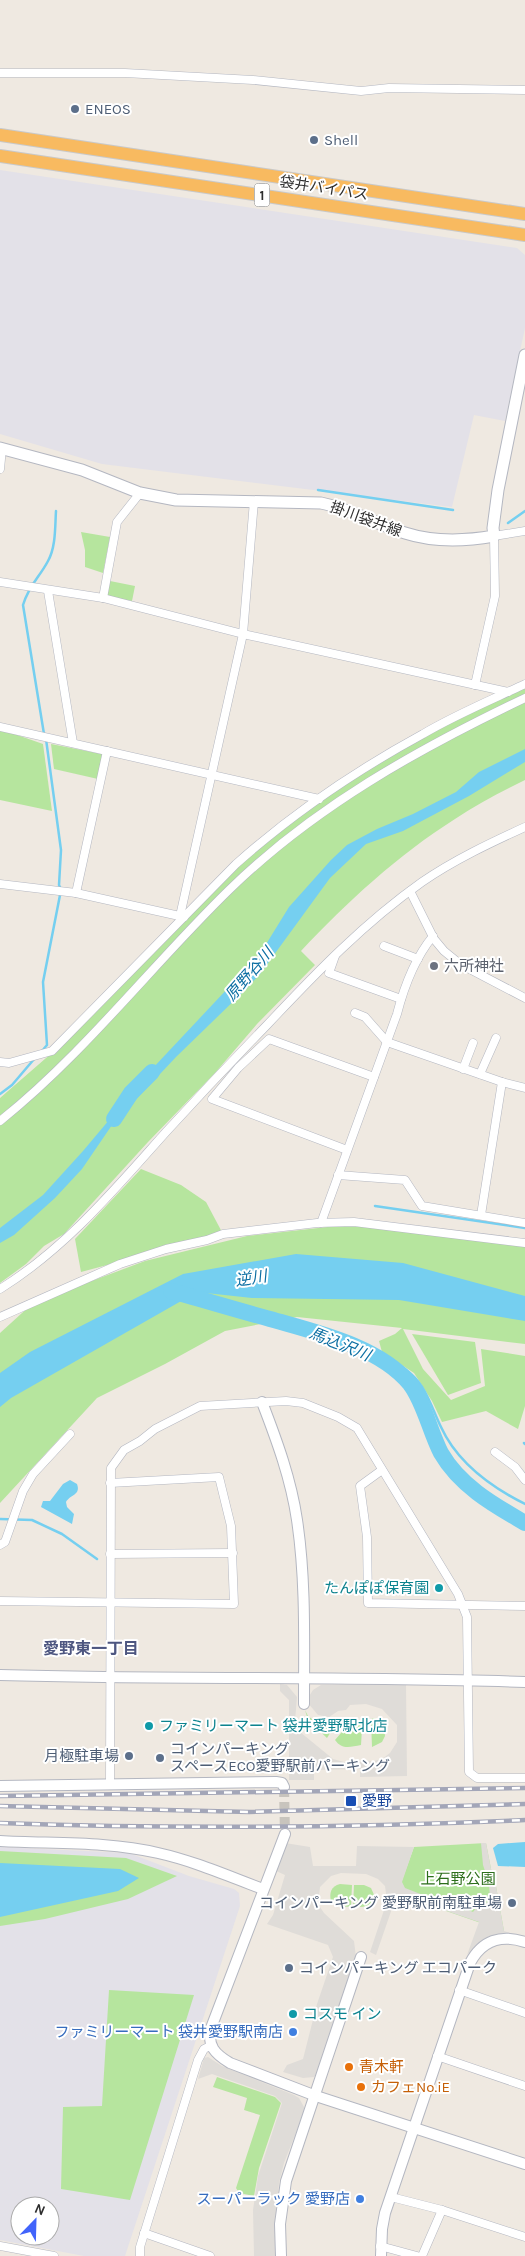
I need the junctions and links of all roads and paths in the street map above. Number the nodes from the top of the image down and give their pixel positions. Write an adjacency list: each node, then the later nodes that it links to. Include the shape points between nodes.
1 (0, 73): 2 (street, via 125,73 253,80 361,91 389,88)
2 (525, 90)
3 (0, 135): 5 (highway, 袋井バイパス / 1)
4 (0, 156): 6 (highway, 袋井バイパス / 1)
5 (525, 214)
6 (525, 235)
7 (525, 355): 13 (main road, via 498,490 492,528)
8 (1, 448): 9 (street); 10 (main road, 掛川袋井線, via 82,470)
9 (0, 469)
10 (140, 492): 11 (main road, 掛川袋井線, via 176,500); 16 (street, via 117,522)
11 (254, 501): 13 (main road, 掛川袋井線, via 336,506 404,533 424,537 468,540); 17 (street)
12 (525, 531): 13 (street)
13 (494, 536): 19 (street, via 494,596)
14 (0, 582): 15 (street)
15 (48, 591): 16 (street); 23 (street)
16 (103, 598): 17 (street)
17 (243, 634): 19 (street); 25 (street)
18 (525, 684): 20 (street)
19 (475, 685): 20 (street)
20 (508, 692): 26 (street, via 423,733)
21 (525, 698): 48 (street, via 376,775 294,833 228,891 54,1072)
22 (0, 727): 23 (street)
23 (73, 743): 24 (street)
24 (107, 751): 25 (street); 30 (street)
25 (212, 774): 26 (street); 31 (street)
26 (319, 799): 31 (street, via 267,836)
27 (525, 827): 29 (street, via 486,845)
28 (0, 884): 30 (street)
29 (410, 891): 32 (street); 34 (street)
30 (76, 893): 31 (street)
31 (182, 916): 42 (street, via 52,1051 9,1063)
32 (433, 936): 35 (street); 36 (street, via 460,964)
33 (384, 946): 35 (street)
34 (336, 954): 37 (street, via 329,973); 55 (street, via 196,1099 89,1217 50,1254)
35 (418, 959): 37 (street)
36 (525, 998)
37 (401, 999): 40 (street)
38 (355, 1013): 40 (street, via 366,1016)
39 (496, 1038): 44 (street)
40 (387, 1042): 43 (street); 45 (street)
41 (473, 1043): 43 (street)
42 (0, 1062)
43 (464, 1069): 44 (street)
44 (480, 1074): 46 (street)
45 (374, 1078): 49 (street); 49 (street, via 270,1039 212,1098)
46 (502, 1082): 47 (street); 51 (street)
47 (525, 1088)
48 (0, 1121)
49 (347, 1150): 50 (street)
50 (338, 1175): 51 (street, via 406,1180 422,1206); 52 (street)
51 (482, 1215): 53 (street)
52 (321, 1223): 54 (street, via 354,1222); 56 (street, via 223,1234 166,1249 120,1264)
53 (525, 1223)
54 (525, 1243)
55 (0, 1289)
56 (0, 1318)
57 (262, 1402): 60 (street, via 303,1403 338,1417 357,1428); 62 (street, via 200,1406 155,1429 116,1459 111,1468); 71 (street, via 280,1449 297,1519)
58 (70, 1434): 63 (street, via 34,1474 23,1492 5,1542)
59 (495, 1452): 61 (street, via 515,1467)
60 (382, 1470): 68 (street, via 458,1594); 68 (street, via 360,1486 367,1537 368,1603)
61 (525, 1480)
62 (110, 1483): 64 (street, via 219,1477 231,1526); 65 (street)
63 (0, 1545)
64 (233, 1553): 65 (street); 67 (street, via 234,1604)
65 (110, 1554): 67 (street)
66 (0, 1601): 67 (street)
67 (110, 1604): 72 (street)
68 (462, 1606): 69 (street); 73 (street, via 467,1617)
69 (525, 1606)
70 (0, 1676): 72 (street)
71 (304, 1677): 72 (street); 73 (street); 75 (street)
72 (110, 1678): 77 (street)
73 (468, 1680): 74 (street); 76 (street, via 469,1772 477,1778)
74 (525, 1682)
75 (304, 1704)
76 (525, 1778)
77 (110, 1783): 78 (street); 79 (street, via 276,1782)
78 (0, 1786)
79 (284, 1787)
80 (285, 1834): 82 (street)
81 (0, 1841): 82 (street, via 125,1847 156,1852)
82 (263, 1889): 87 (street, via 211,2028)
83 (525, 1942): 85 (street, via 508,1937 485,1943 473,1957)
84 (361, 1957): 90 (street)
85 (459, 1990): 86 (street); 88 (street)
86 (525, 2013)
87 (210, 2046): 90 (street, via 217,2056 230,2063); 95 (street, via 204,2049 198,2060)
88 (437, 2056): 89 (street); 91 (street)
89 (525, 2086)
90 (316, 2096): 91 (street); 102 (street, via 286,2181 280,2224)
91 (414, 2129): 92 (street); 93 (street)
92 (525, 2164)
93 (391, 2197): 94 (street); 98 (street, via 382,2228)
94 (442, 2210): 96 (street); 104 (street)
95 (144, 2233): 100 (street); 101 (street)
96 (525, 2237)
97 (0, 2246): 99 (street)
98 (381, 2251): 103 (street)
99 (54, 2256)
100 (140, 2256)
101 (210, 2256)
102 (281, 2256)
103 (417, 2256)
104 (422, 2256)

